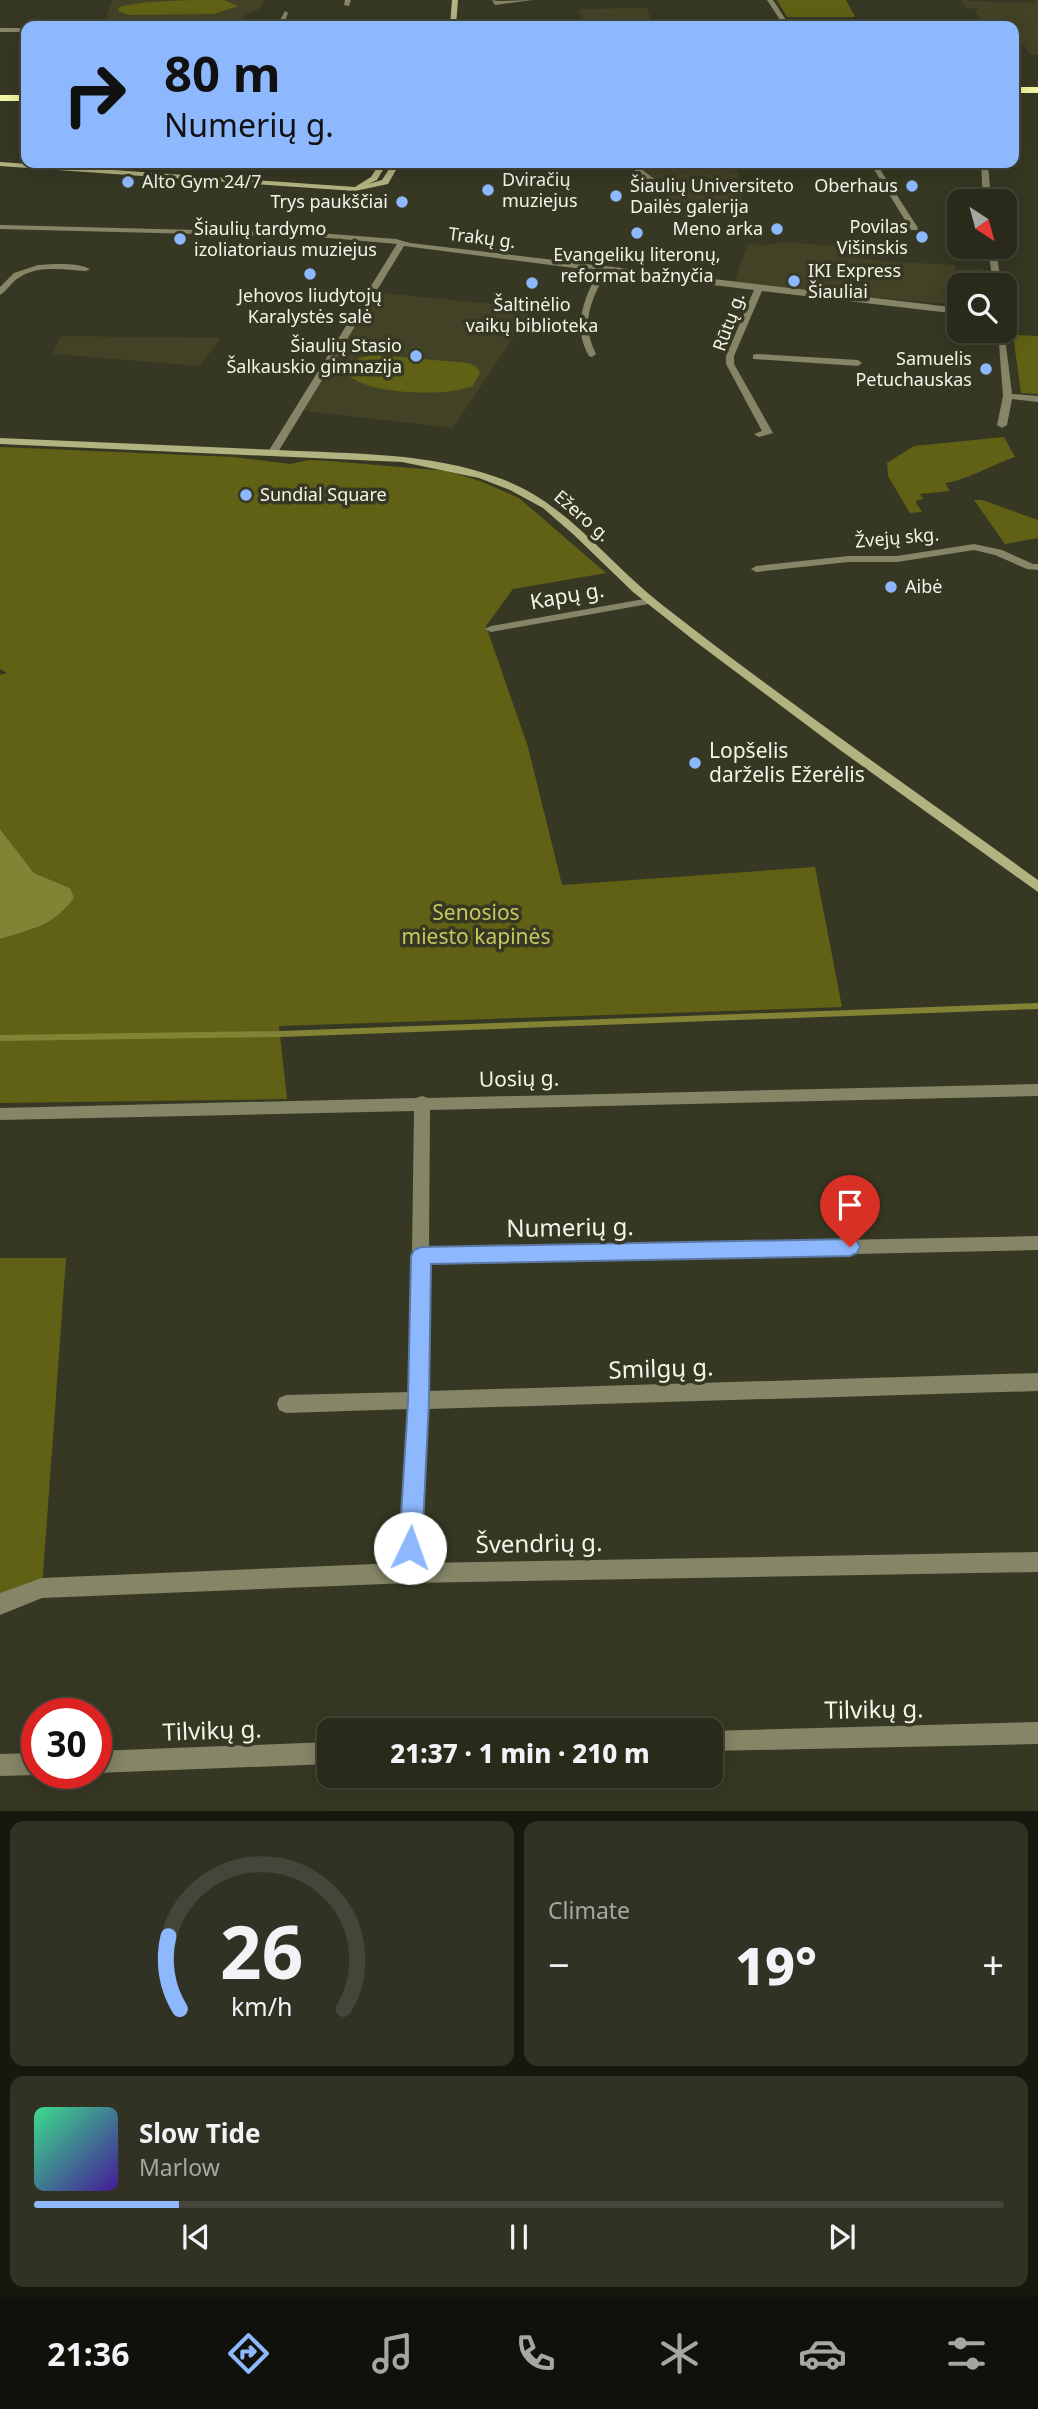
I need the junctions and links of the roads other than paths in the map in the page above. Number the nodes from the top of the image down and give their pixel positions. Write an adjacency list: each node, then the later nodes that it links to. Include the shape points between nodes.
1 (448, 0): 8 (main road)
2 (455, 0): 9 (main road)
3 (495, 0): 4 (street)
4 (530, 0)
5 (770, 0): 10 (street)
6 (285, 13): 7 (street)
7 (282, 21)
8 (446, 21)
9 (453, 21)
10 (784, 21)
11 (0, 30): 12 (street)
12 (21, 30)
13 (1019, 90): 14 (highway)
14 (1038, 90)
15 (0, 98): 16 (highway)
16 (21, 98)
17 (0, 164): 18 (main road)
18 (21, 165)
19 (59, 168): 26 (main road)
20 (379, 168): 26 (main road, via 370,181)
21 (393, 168): 26 (main road, via 385,182 364,188)
22 (636, 168): 25 (street)
23 (876, 168): 29 (street)
24 (985, 168): 27 (street)
25 (656, 185)
26 (339, 187)
27 (986, 189)
28 (0, 227): 30 (street, Trakų g.)
29 (914, 228)
30 (402, 242): 32 (street, Trakų g.); 45 (street)
31 (86, 269): 34 (street, via 31,268 12,278)
32 (603, 269): 33 (street, Trakų g.); 37 (street, via 583,309 586,345)
33 (759, 288): 35 (street, Trakų g.); 43 (street, Rūtų g., via 730,356 730,364 768,433)
34 (0, 293)
35 (947, 310)
36 (1003, 343): 40 (street)
37 (592, 354)
38 (756, 357): 39 (street)
39 (858, 363)
40 (1008, 396): 41 (street); 42 (street)
41 (1038, 399)
42 (1002, 425)
43 (759, 434)
44 (0, 441): 45 (main road, Ežero g.)
45 (273, 452): 48 (main road, Ežero g., via 402,459 498,481 559,516)
46 (1038, 567): 47 (street, Žvejų skg., via 974,547 897,559)
47 (756, 569)
48 (650, 601): 49 (street, Kapų g.); 50 (main road, Ežero g.)
49 (491, 629)
50 (1038, 887)
51 (1038, 1090): 52 (street, Uosių g.)
52 (422, 1102): 53 (street, Uosių g.); 55 (street)
53 (0, 1114)
54 (1038, 1244): 55 (street, Numerių g.)
55 (421, 1256): 57 (street)
56 (1038, 1382): 57 (street, Smilgų g.)
57 (419, 1401): 58 (street, Smilgų g.); 60 (street)
58 (286, 1404)
59 (1038, 1562): 60 (street, Švendrių g.)
60 (409, 1573): 61 (street, Švendrių g., via 41,1588)
61 (0, 1605)
62 (1038, 1733): 63 (street, Tilvikų g.)
63 (723, 1741)
64 (317, 1753): 65 (street, Tilvikų g.)
65 (112, 1761)
66 (21, 1764): 67 (street)
67 (0, 1765)

